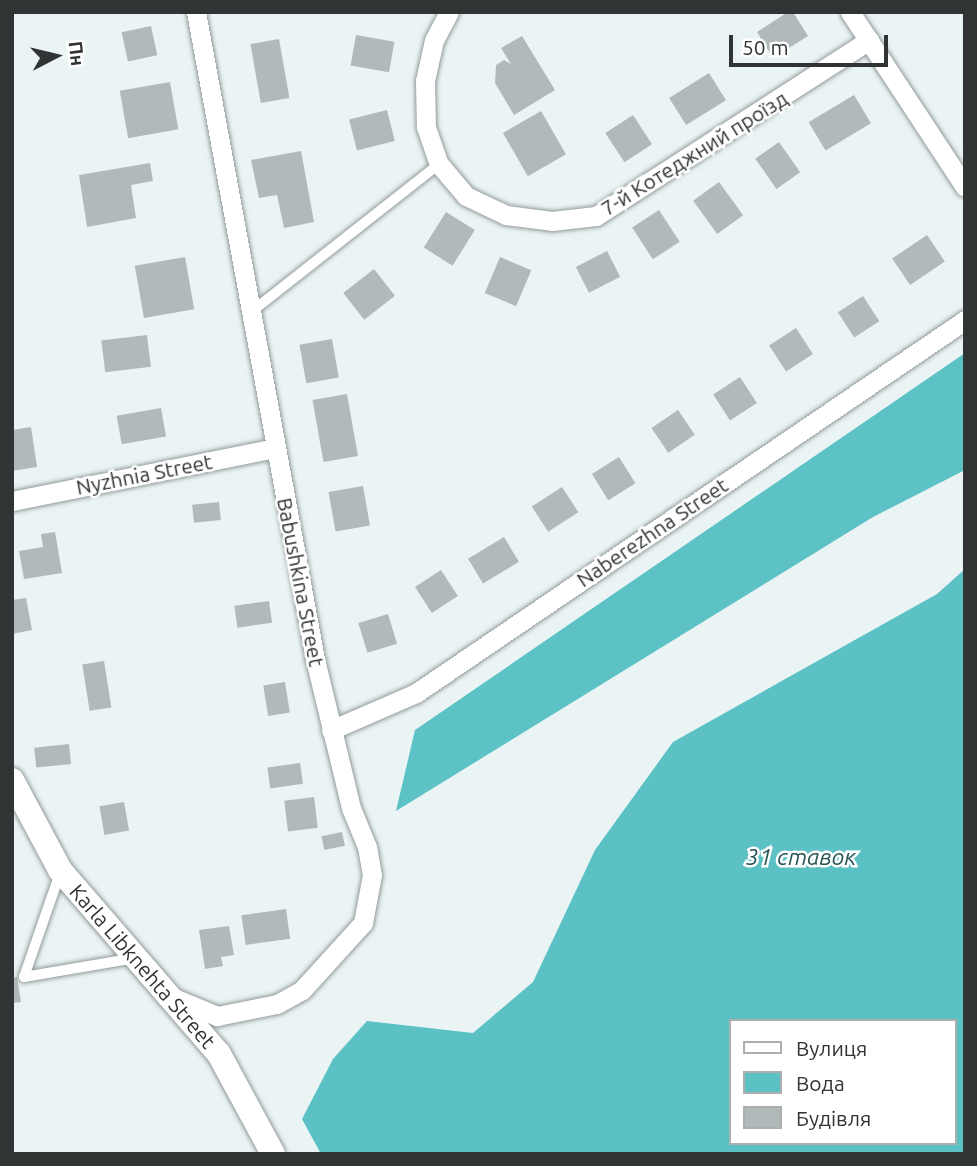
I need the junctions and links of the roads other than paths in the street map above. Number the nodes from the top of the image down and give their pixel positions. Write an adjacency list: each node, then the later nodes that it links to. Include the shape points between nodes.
1 (196, 12): 7 (street, Babushkina Street)
2 (449, 12): 5 (street, 7-й Котеджний проїзд, via 434,40 425,82 426,127)
3 (850, 12): 4 (street)
4 (869, 40): 5 (street, 7-й Котеджний проїзд, via 596,216 552,221 506,215 466,196); 6 (street)
5 (439, 164): 7 (lane)
6 (965, 187)
7 (251, 312): 9 (street, Babushkina Street)
8 (965, 320): 11 (street, Naberezhna Street, via 416,693)
9 (276, 448): 10 (street, Nyzhnia Street); 11 (street, Babushkina Street)
10 (12, 501)
11 (331, 730): 15 (street, Babushkina Street, via 372,875 363,923 302,990 277,1004 217,1016)
12 (12, 780): 13 (street, Karla Libknehta Street)
13 (61, 870): 14 (street, Karla Libknehta Street); 14 (lane, via 24,978)
14 (135, 958): 15 (street, Karla Libknehta Street)
15 (174, 998): 16 (street, Karla Libknehta Street, via 219,1054)
16 (273, 1154)

